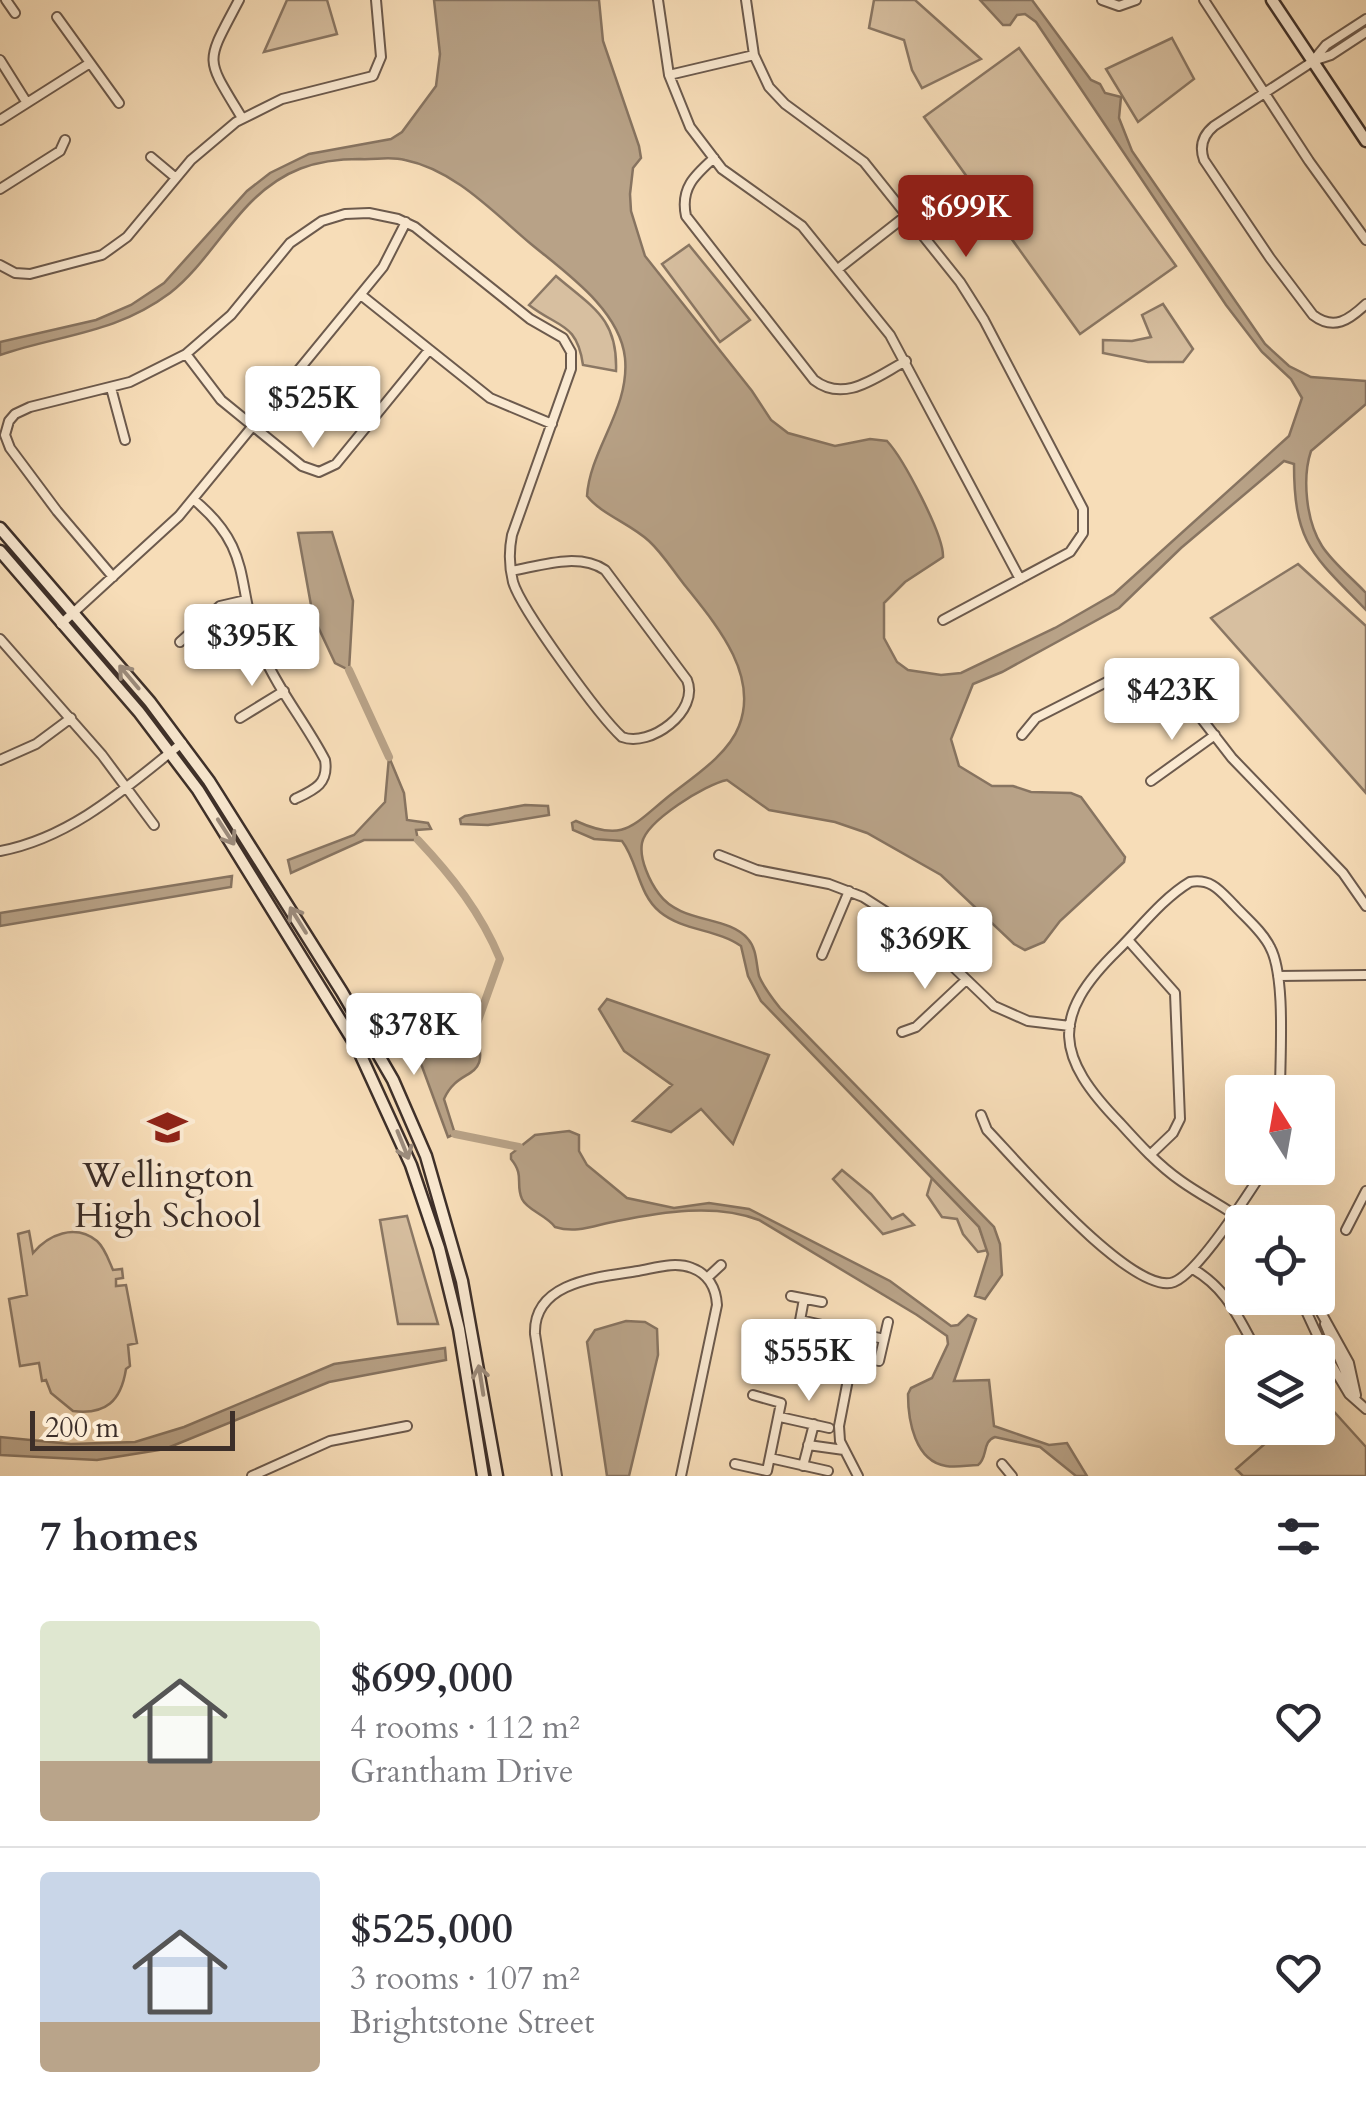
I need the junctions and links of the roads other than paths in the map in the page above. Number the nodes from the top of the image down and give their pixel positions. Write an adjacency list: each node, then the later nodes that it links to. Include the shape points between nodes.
1 (6, 0): 10 (street)
2 (238, 0): 22 (street, via 212,60)
3 (376, 0): 22 (street, via 381,57 374,76 300,92)
4 (658, 0): 18 (street)
5 (746, 0): 14 (street)
6 (1102, 0): 7 (street, via 1120,6)
7 (1136, 0)
8 (1204, 0): 19 (street)
9 (1272, 0): 16 (street)
10 (15, 13)
11 (58, 17): 17 (street)
12 (1366, 19): 16 (street)
13 (1366, 32): 16 (street)
14 (754, 55): 18 (street); 30 (street, via 776,96 849,149)
15 (0, 60): 20 (street)
16 (1312, 62): 19 (street); 25 (street)
17 (90, 63): 20 (street); 21 (street)
18 (668, 74): 27 (street, via 684,116)
19 (1264, 93): 32 (street); 36 (street, via 1210,129 1204,160 1317,318 1343,322)
20 (27, 103): 23 (street)
21 (119, 103)
22 (242, 118): 28 (street)
23 (0, 120)
24 (65, 140): 29 (street)
25 (1366, 141)
26 (151, 157): 28 (street)
27 (714, 158): 34 (street, via 789,214); 39 (street, via 687,187 686,216 814,380 831,390 850,390)
28 (176, 178): 33 (street, via 127,237 102,255 30,274)
29 (0, 189)
30 (907, 215): 34 (street); 49 (street, via 972,301 1080,504 1084,529 1073,550)
31 (406, 222): 35 (street, via 389,259); 38 (street, via 360,213 309,228); 41 (street, via 566,342 571,369)
32 (1366, 240)
33 (0, 265)
34 (838, 269): 39 (street)
35 (361, 294): 37 (street); 42 (street)
36 (1366, 304)
37 (429, 350): 41 (street, via 490,398); 42 (street, via 328,470 306,469)
38 (186, 354): 40 (street); 42 (street, via 214,394)
39 (906, 361): 49 (street)
40 (111, 388): 43 (street); 48 (street, via 19,411 5,435 29,476)
41 (552, 424): 47 (street, via 513,529)
42 (253, 426): 44 (street)
43 (125, 440)
44 (194, 500): 48 (street); 50 (street, via 232,540)
45 (0, 528): 51 (street)
46 (0, 551): 53 (street)
47 (511, 572): 47 (street, via 576,560 604,570 687,680 687,707 645,739 622,737 526,610)
48 (113, 577): 51 (street)
49 (1020, 578): 52 (street)
50 (246, 600): 55 (street, via 220,606); 56 (street, via 262,653)
51 (72, 614): 53 (street); 61 (street, one-way to 51)
52 (943, 620)
53 (62, 624): 62 (street)
54 (0, 639): 57 (street)
55 (180, 642)
56 (284, 691): 58 (street); 66 (street, via 326,764 319,786)
57 (71, 718): 63 (street); 65 (street)
58 (240, 718)
59 (1022, 734): 60 (street, via 1036,718 1150,662 1168,671)
60 (1214, 734): 64 (street); 71 (street)
61 (182, 743): 62 (street); 74 (street, one-way to 61)
62 (171, 752): 65 (street); 75 (street, one-way to 75)
63 (0, 760)
64 (1151, 781)
65 (126, 786): 67 (street); 68 (street, via 59,832)
66 (295, 799)
67 (154, 824)
68 (0, 850)
69 (719, 855): 70 (street)
70 (848, 891): 73 (street); 78 (street, via 899,918)
71 (1366, 906)
72 (1128, 940): 77 (street, via 1186,884 1204,881 1263,935); 79 (street, via 1088,981); 83 (street, via 1170,984 1178,1003 1180,1119)
73 (822, 955)
74 (322, 958): 75 (street); 119 (street, one-way to 74, via 471,1322 426,1156 393,1080)
75 (309, 966): 118 (street, one-way to 118, via 378,1089 426,1209 459,1329)
76 (1366, 975): 77 (street)
77 (1278, 976): 81 (street)
78 (966, 980): 79 (street, via 1016,1017); 80 (street)
79 (1070, 1026): 83 (street, via 1084,1085)
80 (902, 1032)
81 (1280, 1075)
82 (980, 1115): 89 (street, via 987,1130 1119,1260 1159,1283 1175,1282)
83 (1150, 1155): 85 (street)
84 (1366, 1191): 87 (street)
85 (1225, 1208)
86 (1225, 1224): 89 (street)
87 (1346, 1230)
88 (721, 1265): 90 (street)
89 (1193, 1269): 100 (street, via 1226,1294)
90 (707, 1278): 120 (street, via 678,1265 578,1280 541,1307 534,1334); 121 (street, via 717,1310)
91 (791, 1296): 92 (street)
92 (804, 1299): 93 (street); 97 (street)
93 (822, 1302)
94 (1308, 1315): 105 (street, via 1349,1394)
95 (1321, 1315): 104 (street)
96 (1322, 1315): 104 (street, via 1349,1363)
97 (800, 1320): 99 (street); 102 (street, via 796,1342)
98 (888, 1322): 101 (street)
99 (858, 1333): 101 (street); 102 (street)
100 (1248, 1335)
101 (884, 1339): 102 (street, via 880,1361)
102 (852, 1354): 111 (street, via 839,1426)
103 (753, 1395): 106 (street, via 781,1403)
104 (1356, 1395): 105 (street)
105 (1364, 1407)
106 (780, 1417): 107 (street); 112 (street)
107 (814, 1424): 109 (street); 110 (street)
108 (407, 1426): 117 (street, via 330,1441)
109 (829, 1428)
110 (808, 1445): 111 (street); 115 (street)
111 (844, 1450): 122 (street)
112 (770, 1458): 113 (street, via 767,1471); 115 (street)
113 (735, 1464)
114 (1002, 1464): 123 (street)
115 (803, 1466): 116 (street)
116 (828, 1472)
117 (252, 1476)
118 (483, 1476)
119 (497, 1476)
120 (557, 1476)
121 (680, 1476)
122 (858, 1476)
123 (1012, 1476)

